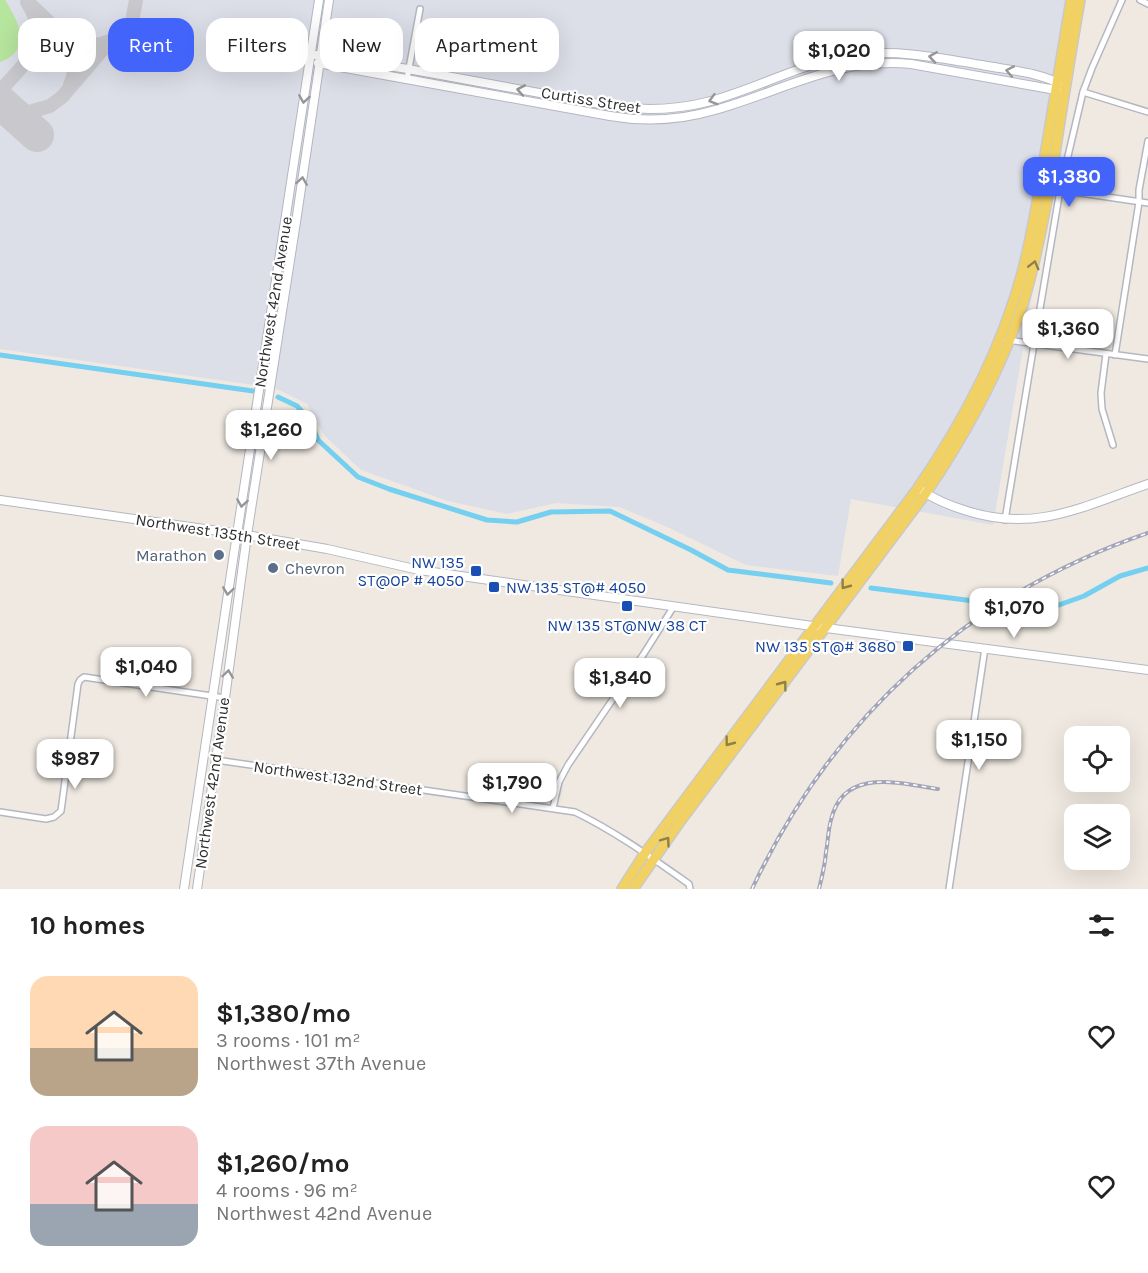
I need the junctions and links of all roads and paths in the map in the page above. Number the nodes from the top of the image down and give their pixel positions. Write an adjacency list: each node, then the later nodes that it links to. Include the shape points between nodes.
1 (319, 0): 13 (street, Northwest 42nd Avenue)
2 (329, 0): 9 (street, Northwest 42nd Avenue)
3 (1071, 0): 21 (main road)
4 (1080, 0): 21 (main road)
5 (1122, 0): 22 (street)
6 (1140, 0): 7 (street)
7 (1148, 4)
8 (420, 9): 18 (street)
9 (327, 18)
10 (904, 53): 15 (street); 21 (street, Curtiss Street, one-way to 10, via 1046,78); 23 (street, Curtiss Street, one-way to 23, via 836,58)
11 (308, 57): 13 (street, Curtiss Street)
12 (308, 58): 13 (street, Curtiss Street)
13 (311, 58): 14 (street, Curtiss Street); 30 (street, Northwest 42nd Avenue, one-way to 30)
14 (320, 60)
15 (889, 63): 21 (street, Curtiss Street); 25 (street, Curtiss Street, via 823,73)
16 (320, 66): 31 (street, Northwest 42nd Avenue, one-way to 16)
17 (403, 68): 18 (street, Curtiss Street)
18 (408, 69): 20 (street); 23 (street, Curtiss Street, one-way to 18, via 624,108)
19 (375, 72): 20 (street, Curtiss Street)
20 (407, 79): 25 (street, Curtiss Street, via 622,118)
21 (1060, 86): 32 (main road, via 1038,249 1022,305)
22 (1083, 92): 24 (street); 27 (street)
23 (692, 105): 25 (street)
24 (1148, 112)
25 (693, 115)
26 (1148, 141): 28 (street)
27 (1060, 190): 28 (street); 33 (street)
28 (1139, 202): 29 (street); 35 (street)
29 (1148, 203)
30 (285, 220): 31 (street); 37 (street, Northwest 42nd Avenue)
31 (296, 222): 38 (street, Northwest 42nd Avenue)
32 (1004, 340): 33 (street); 41 (main road, via 988,390 971,423 951,456)
33 (1034, 344): 34 (street); 43 (street)
34 (1106, 354): 35 (street); 39 (street, via 1102,409)
35 (1115, 355): 36 (street)
36 (1148, 358)
37 (261, 382): 38 (street); 44 (street, Northwest 42nd Avenue, one-way to 44)
38 (270, 384): 45 (street, Northwest 42nd Avenue)
39 (1113, 445)
40 (1148, 484): 43 (street, via 1059,515)
41 (922, 491): 43 (street, via 957,508); 47 (main road, one-way to 47); 48 (main road)
42 (0, 500): 44 (street, Northwest 135th Street)
43 (1005, 520)
44 (237, 534): 45 (street, Northwest 135th Street); 51 (street, Northwest 42nd Avenue, one-way to 51)
45 (247, 535): 46 (street, Northwest 135th Street, via 419,570); 52 (street, Northwest 42nd Avenue, one-way to 45)
46 (674, 606): 47 (street, Northwest 135th Street); 55 (street, via 568,765 559,782)
47 (815, 627): 48 (street, Northwest 135th Street); 57 (main road, one-way to 57)
48 (825, 628): 49 (street, Northwest 135th Street); 57 (main road, one-way to 48)
49 (986, 648): 50 (street, Northwest 135th Street); 63 (street)
50 (1148, 670)
51 (213, 696): 52 (street); 53 (street, Northwest 42nd Avenue); 56 (street, via 84,677 78,684 60,811 46,819)
52 (225, 698): 54 (street, Northwest 42nd Avenue)
53 (203, 758): 54 (street); 59 (street, Northwest 42nd Avenue)
54 (216, 760): 55 (street, Northwest 132nd Street); 60 (street, Northwest 42nd Avenue)
55 (554, 808): 57 (street, Northwest 132nd Street, via 592,820)
56 (0, 812)
57 (649, 856): 58 (street, Northwest 132nd Street); 61 (main road); 62 (main road)
58 (690, 887)
59 (184, 889)
60 (197, 889)
61 (622, 889)
62 (633, 889)
63 (949, 889)

